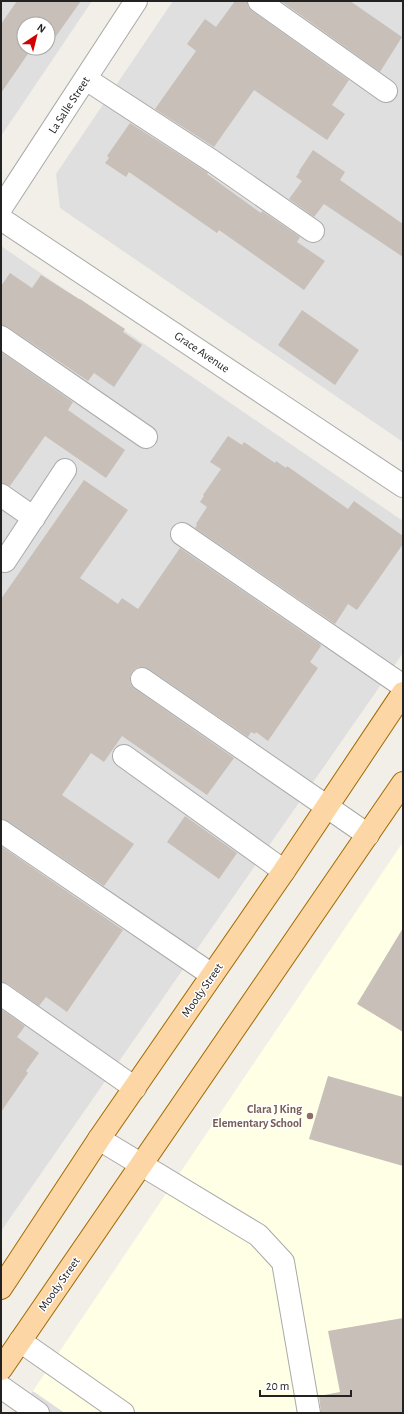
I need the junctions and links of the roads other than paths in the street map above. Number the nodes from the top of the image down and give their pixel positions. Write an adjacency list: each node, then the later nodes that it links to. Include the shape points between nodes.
1 (136, 1): 3 (street, La Salle Street)
2 (259, 1): 4 (street)
3 (86, 79): 5 (street, La Salle Street); 7 (street)
4 (386, 91)
5 (1, 208)
6 (1, 219): 11 (street, Grace Avenue)
7 (313, 231)
8 (1, 337): 9 (street)
9 (146, 437)
10 (66, 470): 13 (street)
11 (403, 486)
12 (1, 495): 13 (street)
13 (34, 518): 15 (street)
14 (182, 534): 17 (street)
15 (5, 561)
16 (142, 679): 21 (street)
17 (403, 686)
18 (403, 693): 21 (main road, Moody Street)
19 (124, 756): 24 (street)
20 (403, 783): 23 (main road, Moody Street)
21 (327, 807): 23 (street); 24 (main road, Moody Street)
22 (1, 831): 25 (street)
23 (368, 835): 29 (main road, Moody Street)
24 (284, 871): 25 (main road, Moody Street)
25 (212, 975): 27 (main road, Moody Street)
26 (1, 994): 27 (street)
27 (135, 1088): 28 (main road, Moody Street)
28 (99, 1139): 29 (street); 30 (main road, Moody Street)
29 (141, 1165): 31 (main road, Moody Street); 36 (street, via 258,1235 283,1262)
30 (1, 1288)
31 (20, 1341): 32 (main road, Moody Street); 35 (street)
32 (1, 1369)
33 (1, 1387): 34 (street)
34 (38, 1413)
35 (123, 1413)
36 (309, 1413)

